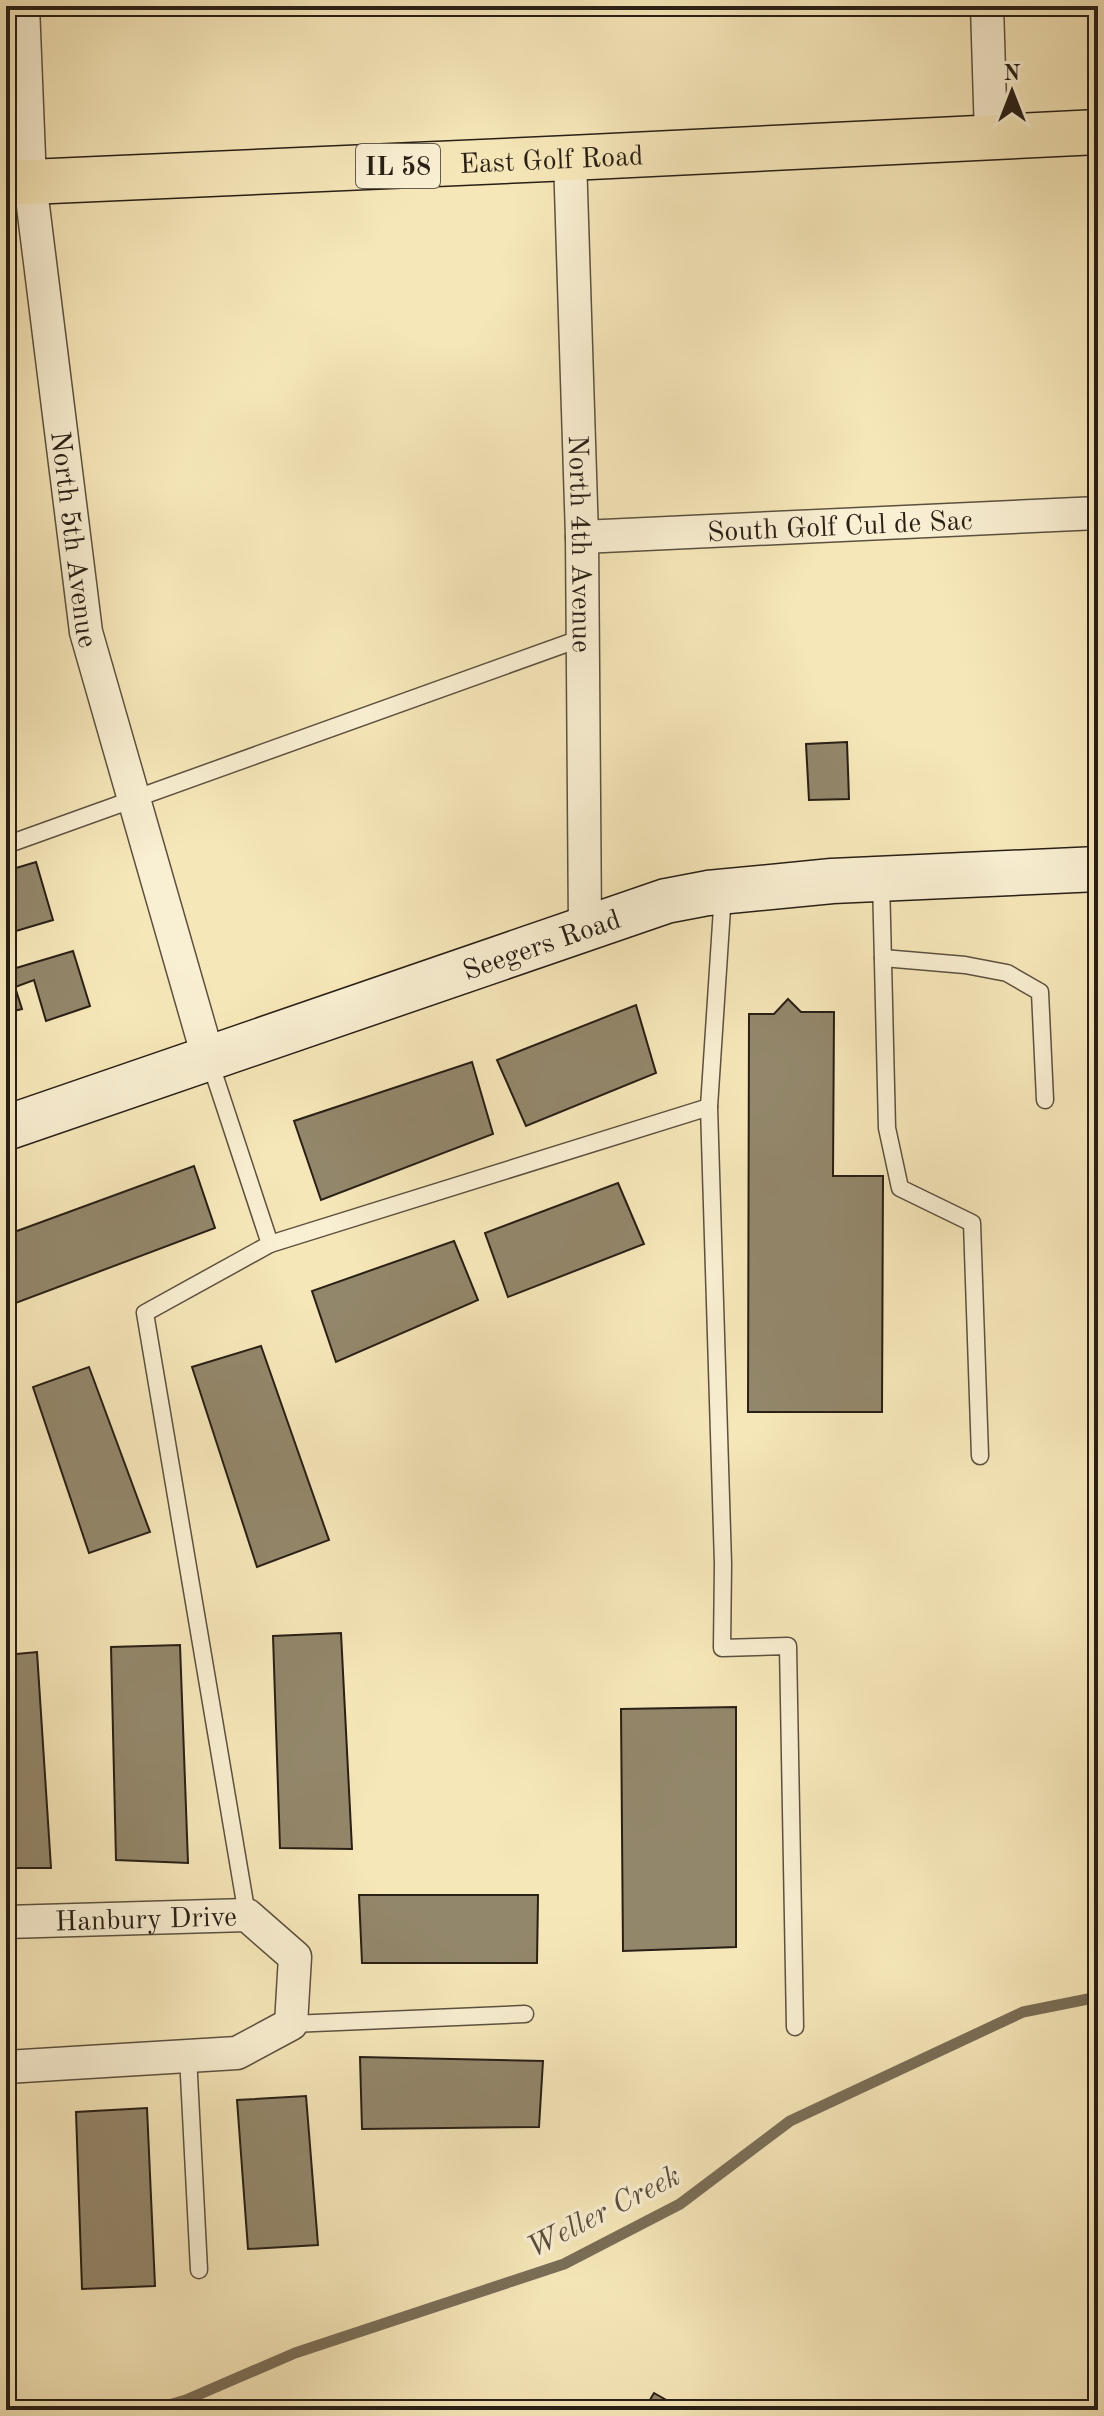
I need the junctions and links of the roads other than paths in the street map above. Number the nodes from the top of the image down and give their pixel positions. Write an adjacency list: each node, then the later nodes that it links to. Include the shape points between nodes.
1 (23, 6): 6 (street, North 5th Avenue)
2 (987, 6): 4 (street)
3 (1098, 132): 4 (main road, East Golf Road / IL 58)
4 (991, 136): 5 (main road, East Golf Road / IL 58)
5 (570, 158): 6 (main road, East Golf Road / IL 58); 8 (street, North 4th Avenue)
6 (18, 182): 10 (street, North 5th Avenue, via 86,632)
7 (1098, 513): 8 (street, South Golf Cul de Sac)
8 (582, 537): 9 (street, North 4th Avenue)
9 (582, 638): 10 (lane); 15 (street, North 4th Avenue)
10 (134, 800): 11 (lane); 17 (street, North 5th Avenue)
11 (6, 845)
12 (1098, 869): 13 (street, Seegers Road)
13 (881, 879): 14 (street, Seegers Road); 16 (lane)
14 (723, 891): 15 (street, Seegers Road, via 666,901); 19 (lane)
15 (585, 928): 17 (street, Seegers Road)
16 (883, 958): 18 (lane, via 1007,973 1040,992); 22 (lane, via 887,1128 900,1188 972,1223)
17 (208, 1057): 20 (street, Seegers Road); 21 (lane)
18 (1045, 1100)
19 (709, 1107): 21 (lane); 27 (lane, via 722,1648 788,1646)
20 (6, 1128)
21 (270, 1244): 23 (lane, via 145,1313)
22 (980, 1456)
23 (247, 1915): 24 (street, Hanbury Drive); 26 (street, Hanbury Drive, via 295,1957)
24 (6, 1922)
25 (525, 2014): 26 (lane)
26 (291, 2024): 28 (street, via 237,2053)
27 (795, 2027)
28 (188, 2056): 29 (street); 30 (lane)
29 (6, 2067)
30 (199, 2270)

